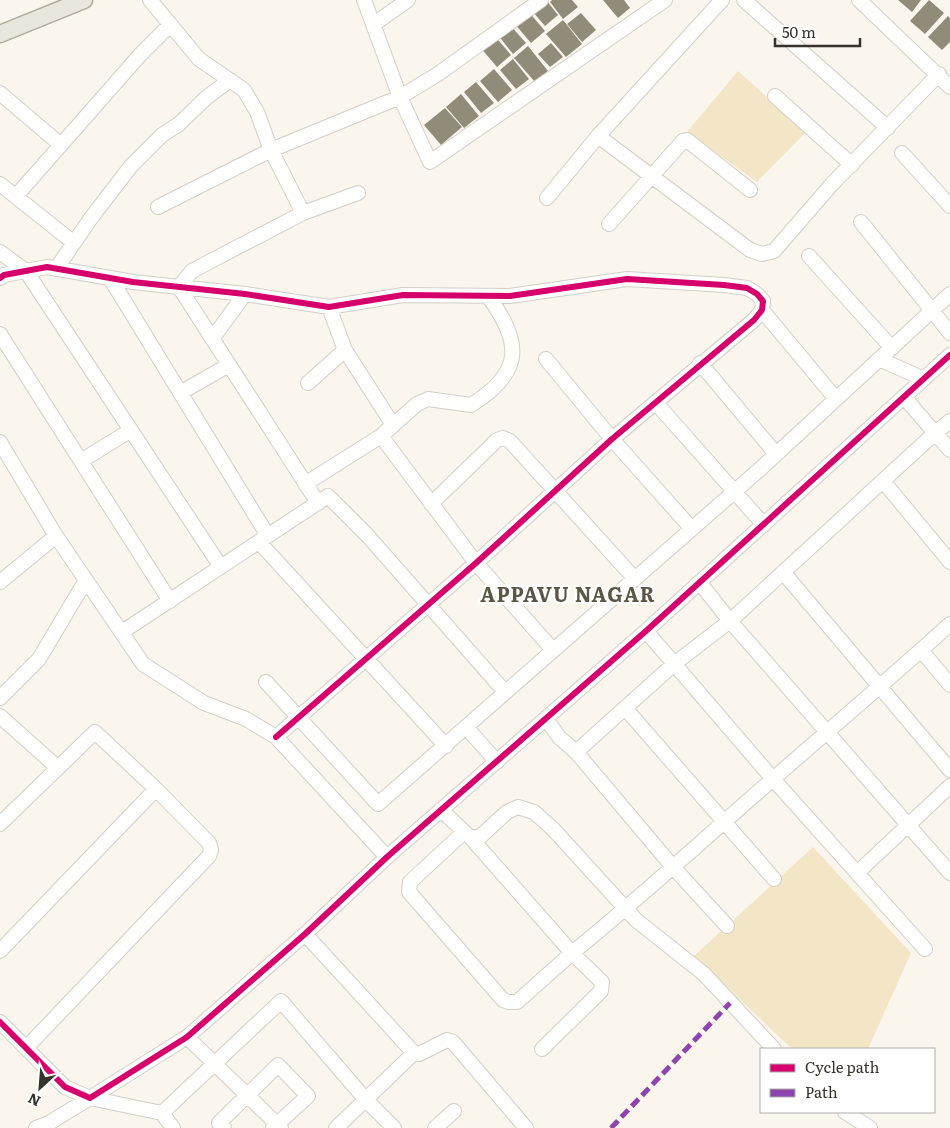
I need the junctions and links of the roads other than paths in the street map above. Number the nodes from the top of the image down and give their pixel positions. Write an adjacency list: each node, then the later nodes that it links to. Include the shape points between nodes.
1 (84, 0): 12 (main road)
2 (150, 0): 11 (street)
3 (364, 0): 10 (street)
4 (408, 0): 10 (street)
5 (541, 0): 18 (street, via 438,74)
6 (665, 0): 18 (street, via 430,162)
7 (722, 0): 20 (street)
8 (744, 0): 19 (street)
9 (859, 0): 13 (street)
10 (374, 24): 18 (street)
11 (170, 25): 14 (street, via 199,59); 21 (street)
12 (0, 34)
13 (939, 74): 15 (street); 19 (street)
14 (230, 80): 22 (street, via 244,90 257,112); 36 (street, via 162,135 131,166)
15 (950, 87)
16 (0, 93): 21 (street)
17 (775, 96): 24 (street)
18 (400, 97): 22 (street)
19 (888, 128): 24 (street)
20 (598, 136): 25 (street); 30 (street)
21 (61, 145): 29 (street)
22 (271, 150): 32 (street); 33 (street)
23 (902, 153): 31 (street)
24 (852, 165): 25 (street, via 774,251 762,254 750,250)
25 (652, 177): 27 (street, via 687,140); 35 (street)
26 (0, 184): 29 (street)
27 (750, 190)
28 (358, 193): 33 (street)
29 (16, 196): 36 (street)
30 (547, 198)
31 (950, 206)
32 (158, 207)
33 (303, 213): 43 (street, via 192,271)
34 (862, 222): 49 (street)
35 (609, 224)
36 (74, 242): 39 (street)
37 (0, 252): 40 (street)
38 (809, 256): 53 (street)
39 (56, 269): 40 (street, via 47,267); 42 (street)
40 (26, 271): 41 (street); 68 (street)
41 (0, 278)
42 (110, 278): 43 (street); 62 (street)
43 (178, 287): 44 (street); 52 (street)
44 (245, 294): 47 (street); 52 (street)
45 (950, 294): 49 (street)
46 (488, 296): 47 (street, via 403,295); 48 (street, via 510,296 627,279 747,288 763,301); 67 (street, via 511,332 514,352 496,387 471,405 428,398)
47 (329, 307): 54 (street)
48 (762, 310): 58 (street); 64 (street)
49 (932, 311): 50 (street); 53 (street)
50 (950, 333)
51 (0, 334): 75 (street)
52 (212, 339): 59 (street)
53 (892, 348): 57 (street)
54 (345, 350): 61 (street); 67 (street)
55 (950, 355): 60 (street)
56 (546, 359): 71 (street)
57 (879, 360): 60 (street); 64 (street)
58 (700, 363): 65 (street); 74 (street)
59 (229, 366): 62 (street); 77 (street)
60 (924, 379): 63 (street)
61 (308, 383)
62 (180, 393): 85 (street)
63 (904, 398): 69 (street); 82 (street)
64 (836, 399): 74 (street)
65 (656, 403): 71 (street); 79 (street)
66 (950, 421): 69 (street)
67 (393, 425): 70 (street)
68 (131, 430): 75 (street); 88 (street)
69 (935, 433): 73 (street); 76 (street)
70 (381, 436): 77 (street); 81 (street)
71 (612, 439): 78 (street); 83 (street)
72 (0, 442): 84 (street)
73 (950, 450)
74 (776, 454): 79 (street)
75 (81, 461): 94 (street)
76 (883, 481): 86 (street); 89 (street)
77 (305, 484): 80 (street)
78 (554, 491): 81 (street, via 504,438 496,440); 87 (street); 90 (street)
79 (735, 492): 82 (street); 83 (street)
80 (318, 504): 85 (street); 95 (street, via 328,496 336,502)
81 (431, 504): 87 (street)
82 (764, 525): 93 (street)
83 (692, 529): 90 (street)
84 (56, 536): 91 (street); 92 (street)
85 (264, 539): 88 (street); 102 (street)
86 (950, 562)
87 (476, 563): 95 (street); 100 (street)
88 (221, 567): 94 (street)
89 (783, 572): 96 (street); 106 (street)
90 (635, 579): 100 (street)
91 (86, 580): 99 (street); 108 (street, via 39,659)
92 (0, 582)
93 (700, 583): 96 (street); 98 (street)
94 (170, 601): 99 (street)
95 (428, 604): 102 (street); 107 (street)
96 (730, 621): 103 (street); 114 (street)
97 (950, 624): 101 (street)
98 (646, 631): 103 (street); 112 (street)
99 (122, 632): 115 (street, via 143,664 204,703 246,719)
100 (553, 650): 107 (street)
101 (921, 650): 105 (street); 106 (street)
102 (366, 658): 111 (street); 116 (street)
103 (674, 664): 109 (street); 121 (street)
104 (266, 682): 111 (street)
105 (950, 685)
106 (879, 688): 114 (street); 120 (street)
107 (505, 692): 113 (street)
108 (0, 698)
109 (625, 708): 117 (street); 125 (street)
110 (0, 716): 119 (street)
111 (300, 717): 115 (street); 116 (street, via 378,804)
112 (547, 720): 117 (street, via 559,737); 118 (street)
113 (466, 727): 116 (street); 118 (street)
114 (827, 732): 121 (street); 127 (street)
115 (276, 737): 129 (street)
116 (446, 746)
117 (576, 752): 130 (street)
118 (497, 762): 124 (street)
119 (58, 768): 123 (street, via 95,732); 126 (street)
120 (950, 770)
121 (773, 779): 125 (street); 131 (street)
122 (950, 786): 127 (street)
123 (156, 789): 138 (street); 142 (street, via 209,843 209,856)
124 (441, 810): 128 (street); 129 (street)
125 (725, 822): 130 (street); 133 (street)
126 (0, 824)
127 (909, 826): 131 (street); 132 (street)
128 (467, 835): 134 (street, via 480,836 507,812 518,807 534,812); 139 (street); 139 (street, via 410,882 409,892 503,1000 517,1002)
129 (387, 857): 136 (street)
130 (673, 867): 134 (street); 135 (street)
131 (858, 872): 137 (street)
132 (950, 873)
133 (774, 879)
134 (627, 908): 139 (street); 143 (street, via 636,920 704,974)
135 (727, 926)
136 (305, 934): 141 (street); 145 (street)
137 (924, 949)
138 (0, 951)
139 (572, 953): 144 (street, via 602,982 602,987)
140 (0, 1022): 142 (street)
141 (188, 1037): 146 (street); 148 (street)
142 (26, 1048): 148 (street, via 65,1087)
143 (773, 1048)
144 (542, 1049)
145 (414, 1053): 149 (street); 160 (street, via 419,1054 447,1040 453,1042)
146 (215, 1063): 147 (street); 149 (street, via 281,1001); 151 (street)
147 (246, 1095): 153 (street); 153 (street, via 278,1064 308,1096); 156 (street, via 219,1123)
148 (90, 1098): 151 (street); 154 (street)
149 (366, 1100): 157 (street); 158 (street)
150 (454, 1111): 159 (street)
151 (162, 1113): 155 (street)
152 (847, 1113): 161 (street)
153 (277, 1127)
154 (36, 1128)
155 (173, 1128)
156 (224, 1128)
157 (336, 1128)
158 (394, 1128)
159 (435, 1128)
160 (526, 1128)
161 (870, 1128)

